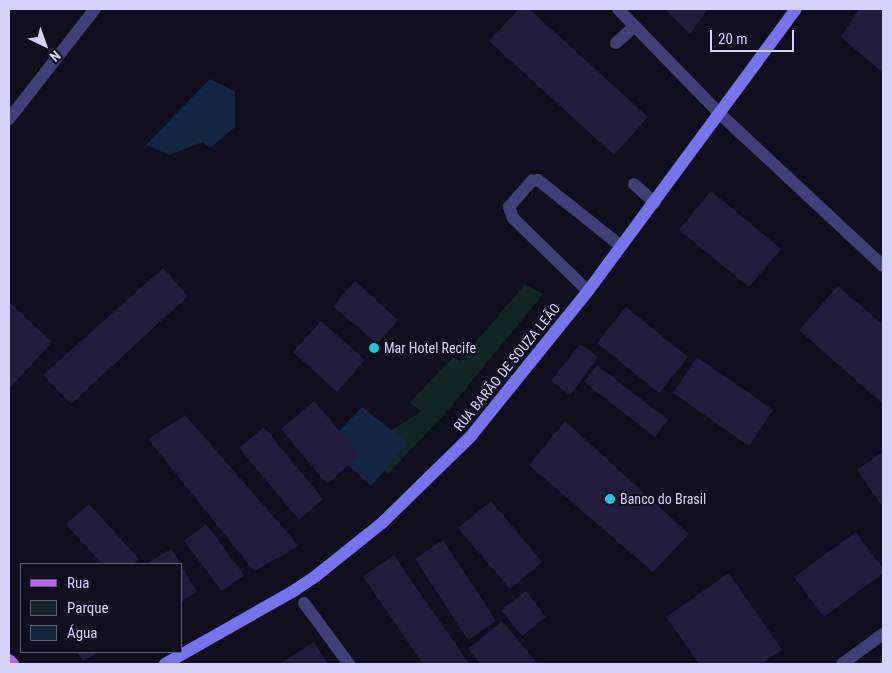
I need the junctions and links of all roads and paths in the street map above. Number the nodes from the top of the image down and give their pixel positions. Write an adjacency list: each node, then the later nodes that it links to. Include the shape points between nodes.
1 (95, 9): 7 (street)
2 (618, 9): 4 (street)
3 (796, 9): 6 (main road, RUA BARÃO DE SOUZA LEÃO)
4 (635, 26): 5 (street); 6 (street)
5 (616, 43)
6 (719, 113): 9 (main road, RUA BARÃO DE SOUZA LEÃO); 11 (street)
7 (9, 119)
8 (634, 184): 9 (street)
9 (655, 203): 10 (main road, RUA BARÃO DE SOUZA LEÃO)
10 (621, 246): 12 (main road, RUA BARÃO DE SOUZA LEÃO); 12 (street, via 538,180 532,181 509,207 512,218)
11 (883, 266)
12 (588, 290): 17 (main road, RUA BARÃO DE SOUZA LEÃO, via 471,436 382,523 295,590)
13 (304, 603): 18 (street)
14 (883, 634): 19 (street)
15 (9, 660): 16 (main road)
16 (13, 664)
17 (164, 664)
18 (349, 664)
19 (842, 664)

